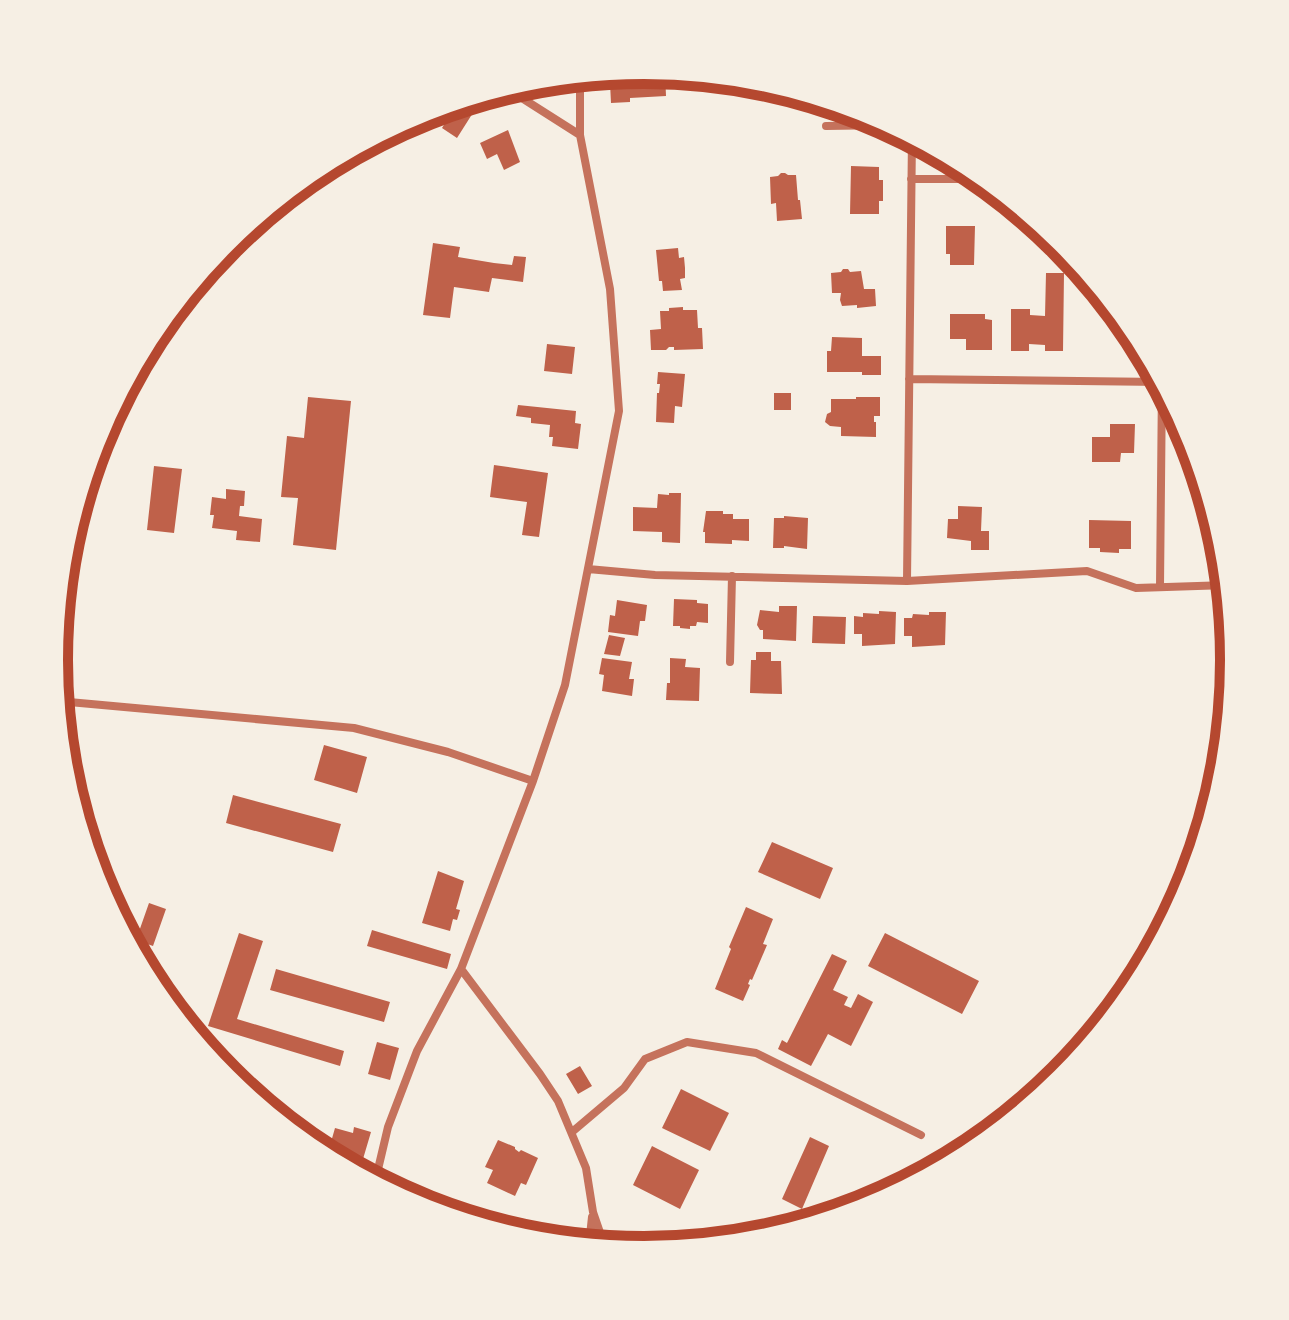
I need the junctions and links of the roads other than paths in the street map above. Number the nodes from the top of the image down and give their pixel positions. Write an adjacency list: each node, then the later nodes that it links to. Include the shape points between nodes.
1 (580, 87): 5 (street)
2 (521, 97): 5 (street)
3 (861, 125): 4 (street)
4 (826, 126)
5 (580, 135): 12 (street, via 610,289 619,411)
6 (912, 150): 7 (street)
7 (911, 179): 8 (street); 9 (street)
8 (962, 179)
9 (909, 379): 10 (street); 14 (street)
10 (1149, 382)
11 (1162, 405): 16 (street)
12 (588, 569): 13 (street); 19 (street, via 565,685)
13 (732, 576): 14 (street); 17 (street)
14 (907, 581): 16 (street, via 1087,571 1136,588)
15 (1216, 585): 16 (street)
16 (1160, 587)
17 (730, 662)
18 (69, 702): 19 (street, via 354,728)
19 (533, 781): 20 (street)
20 (461, 969): 21 (street, via 540,1074); 23 (street, via 417,1051)
21 (572, 1132): 22 (street, via 624,1088 645,1059 687,1042 756,1053); 24 (street, via 586,1168)
22 (921, 1135)
23 (378, 1170)
24 (593, 1212): 25 (street); 26 (street)
25 (590, 1234)
26 (601, 1235)

